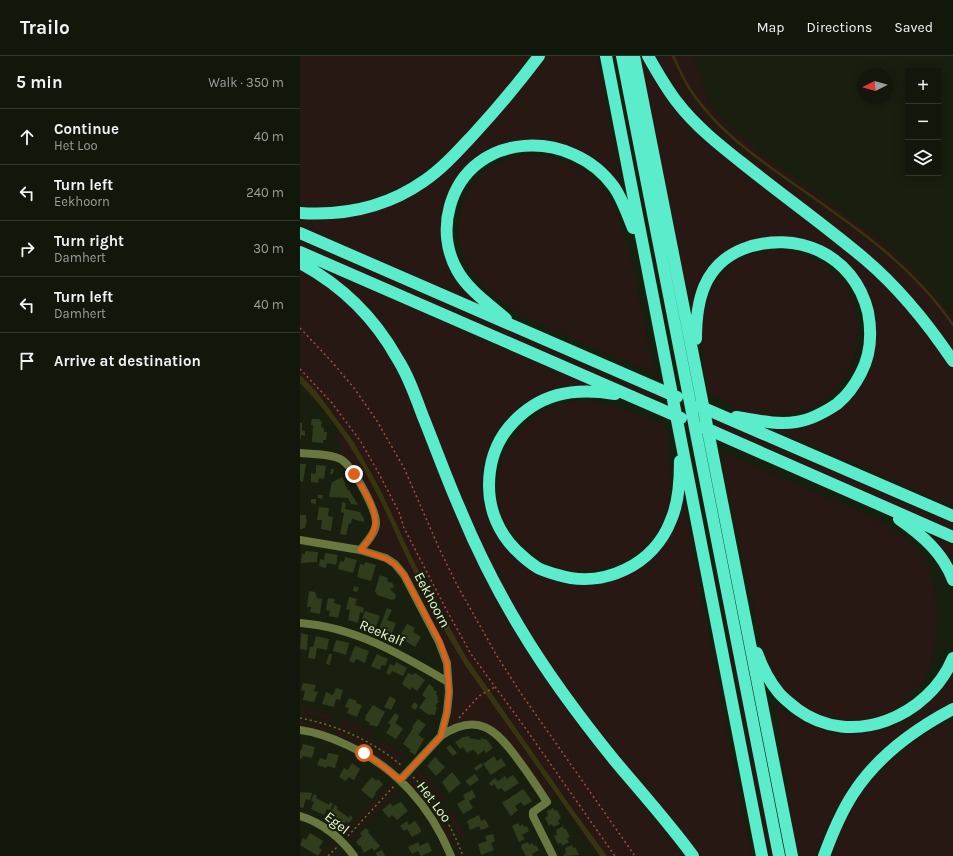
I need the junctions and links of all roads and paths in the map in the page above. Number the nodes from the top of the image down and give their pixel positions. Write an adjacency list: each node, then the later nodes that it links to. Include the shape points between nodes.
1 (539, 56): 6 (highway, via 493,114 425,181 390,200 368,208 332,214)
2 (606, 56): 9 (highway)
3 (622, 56): 46 (highway)
4 (634, 56): 14 (highway)
5 (648, 56): 13 (highway, via 678,103 703,130 871,265 917,312)
6 (300, 213)
7 (300, 233): 11 (highway)
8 (300, 252): 16 (highway)
9 (644, 256): 11 (highway, via 614,187 594,166 568,152 539,145 510,148 491,154 460,183 452,197 446,230 451,256 467,284); 18 (highway)
10 (300, 263): 44 (highway, via 325,277 347,294 384,336 413,391 469,531 520,629 566,698)
11 (513, 325): 17 (highway)
12 (300, 328): 43 (path, via 354,388 377,421 404,468 439,548 478,624 520,692)
13 (953, 361)
14 (696, 365): 17 (highway, via 697,313 703,289 714,270 741,250 770,242 787,241 820,250 847,270 865,301 870,322 871,341 868,355 853,388 842,400 827,411 798,422 779,424); 26 (highway)
15 (300, 369): 30 (path, via 332,403 361,442 471,654)
16 (633, 397): 18 (highway, via 598,391 563,393 531,406 505,432 496,447 492,462 489,478 491,505 501,532 525,559 539,568 582,580 612,576 641,561 661,539 676,506 680,470); 20 (highway)
17 (719, 415): 21 (highway)
18 (678, 428): 45 (highway)
19 (300, 453): 24 (street, via 342,460 354,474 370,504 376,525 374,532)
20 (875, 503): 22 (highway); 25 (highway, via 917,531 931,544 943,559)
21 (953, 516)
22 (953, 537)
23 (300, 540): 24 (street, Eekhoorn)
24 (360, 550): 29 (street, Eekhoorn, via 386,558 399,568 440,642 447,663)
25 (953, 580)
26 (745, 616): 28 (highway, via 760,661 779,694 800,712 824,723 866,726 887,721 904,713 921,702 935,688 948,671); 47 (highway)
27 (300, 623): 29 (street, Reekalf, via 344,631 380,644)
28 (953, 658)
29 (448, 682): 34 (street, Eekhoorn, via 448,702)
30 (495, 687): 33 (path, via 479,696); 42 (path)
31 (953, 709): 48 (highway, via 900,744 867,776 842,813)
32 (300, 730): 35 (street, Het Loo, via 321,734 364,753)
33 (450, 730): 34 (street); 41 (street, via 468,725 484,727 502,738 547,802 533,812 533,816)
34 (441, 736): 35 (street)
35 (400, 780): 37 (path); 40 (street, Het Loo, via 430,815)
36 (300, 816): 37 (street, Egel, via 311,819)
37 (342, 842): 38 (path); 39 (street, Egel)
38 (328, 856)
39 (354, 856)
40 (452, 856)
41 (553, 856)
42 (615, 856)
43 (635, 856)
44 (693, 856)
45 (762, 856)
46 (779, 856)
47 (792, 856)
48 (824, 856)

